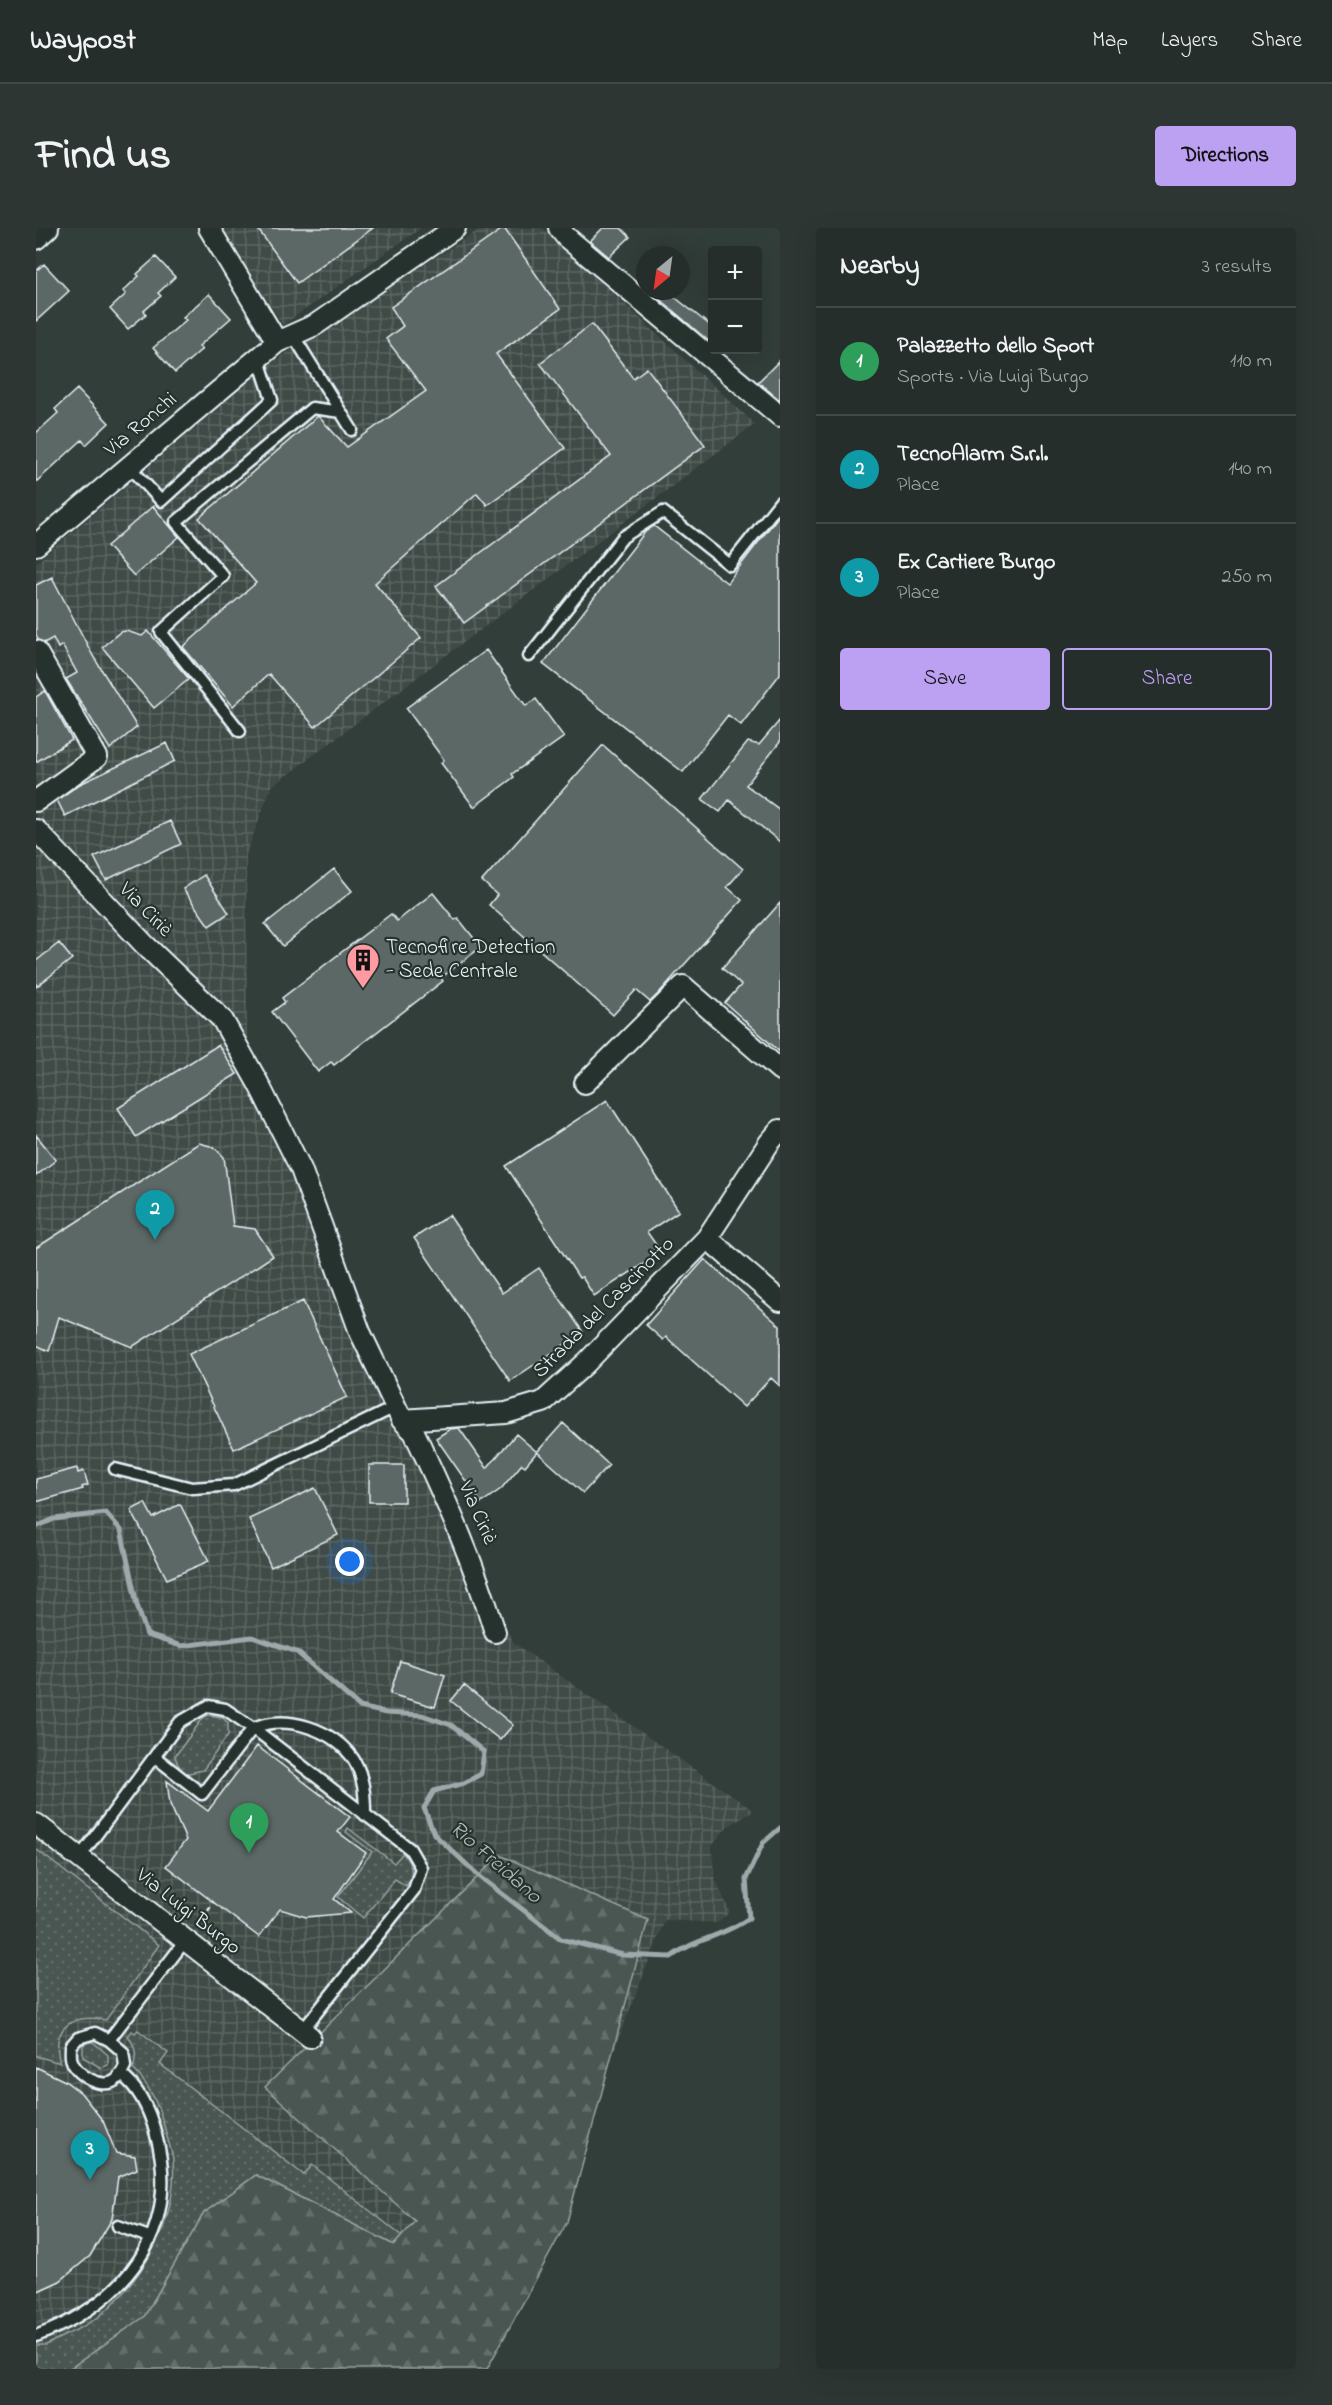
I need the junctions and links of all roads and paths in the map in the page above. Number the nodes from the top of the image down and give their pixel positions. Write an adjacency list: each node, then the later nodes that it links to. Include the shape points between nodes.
1 (48, 228): 5 (street)
2 (209, 228): 6 (street)
3 (455, 228): 6 (street, via 315,325)
4 (559, 228): 9 (street)
5 (36, 239)
6 (285, 338): 7 (street, Via Ronchi); 8 (lane)
7 (258, 357): 11 (street, Via Ronchi); 11 (lane, via 272,400 161,501)
8 (341, 412): 10 (lane); 16 (lane, via 312,408 176,522 223,576 161,632)
9 (780, 416)
10 (352, 430)
11 (129, 466): 13 (street, Via Ronchi)
12 (780, 502): 15 (lane, via 730,565 663,512 623,537)
13 (36, 545)
14 (36, 651): 17 (street, via 97,758)
15 (529, 656)
16 (240, 731)
17 (36, 801)
18 (36, 830): 24 (street, Via Ciriè, via 222,1019 301,1169 360,1332)
19 (780, 1070): 20 (street, via 683,986)
20 (585, 1083)
21 (780, 1130): 22 (street, Strada del Cascinotto)
22 (707, 1238): 23 (street); 24 (street, Strada del Cascinotto, via 543,1402 506,1413)
23 (780, 1301)
24 (399, 1413): 25 (lane, via 234,1485 192,1488); 26 (street, Via Ciriè, via 414,1432 460,1528)
25 (115, 1469)
26 (495, 1632)
27 (252, 1728): 28 (lane, via 225,1709 208,1706 180,1722); 28 (lane, via 202,1794); 29 (lane); 29 (lane, via 283,1722 311,1728 334,1741 353,1760 364,1786)
28 (154, 1757): 31 (lane)
29 (365, 1815): 34 (lane, via 410,1849 421,1869 414,1890)
30 (36, 1824): 31 (street, Via Luigi Burgo)
31 (79, 1858): 33 (street, Via Luigi Burgo)
32 (214, 1902): 33 (path)
33 (185, 1941): 34 (street, Via Luigi Burgo); 35 (lane)
34 (306, 2034)
35 (109, 2040): 36 (lane, via 123,2052 125,2066); 36 (lane, via 95,2032 78,2037 71,2046 71,2061 92,2080 104,2084)
36 (120, 2074): 38 (lane, via 130,2080 141,2096 153,2121 162,2156 164,2187)
37 (118, 2226): 38 (lane)
38 (150, 2237): 39 (lane, via 126,2278 93,2308)
39 (36, 2336)

